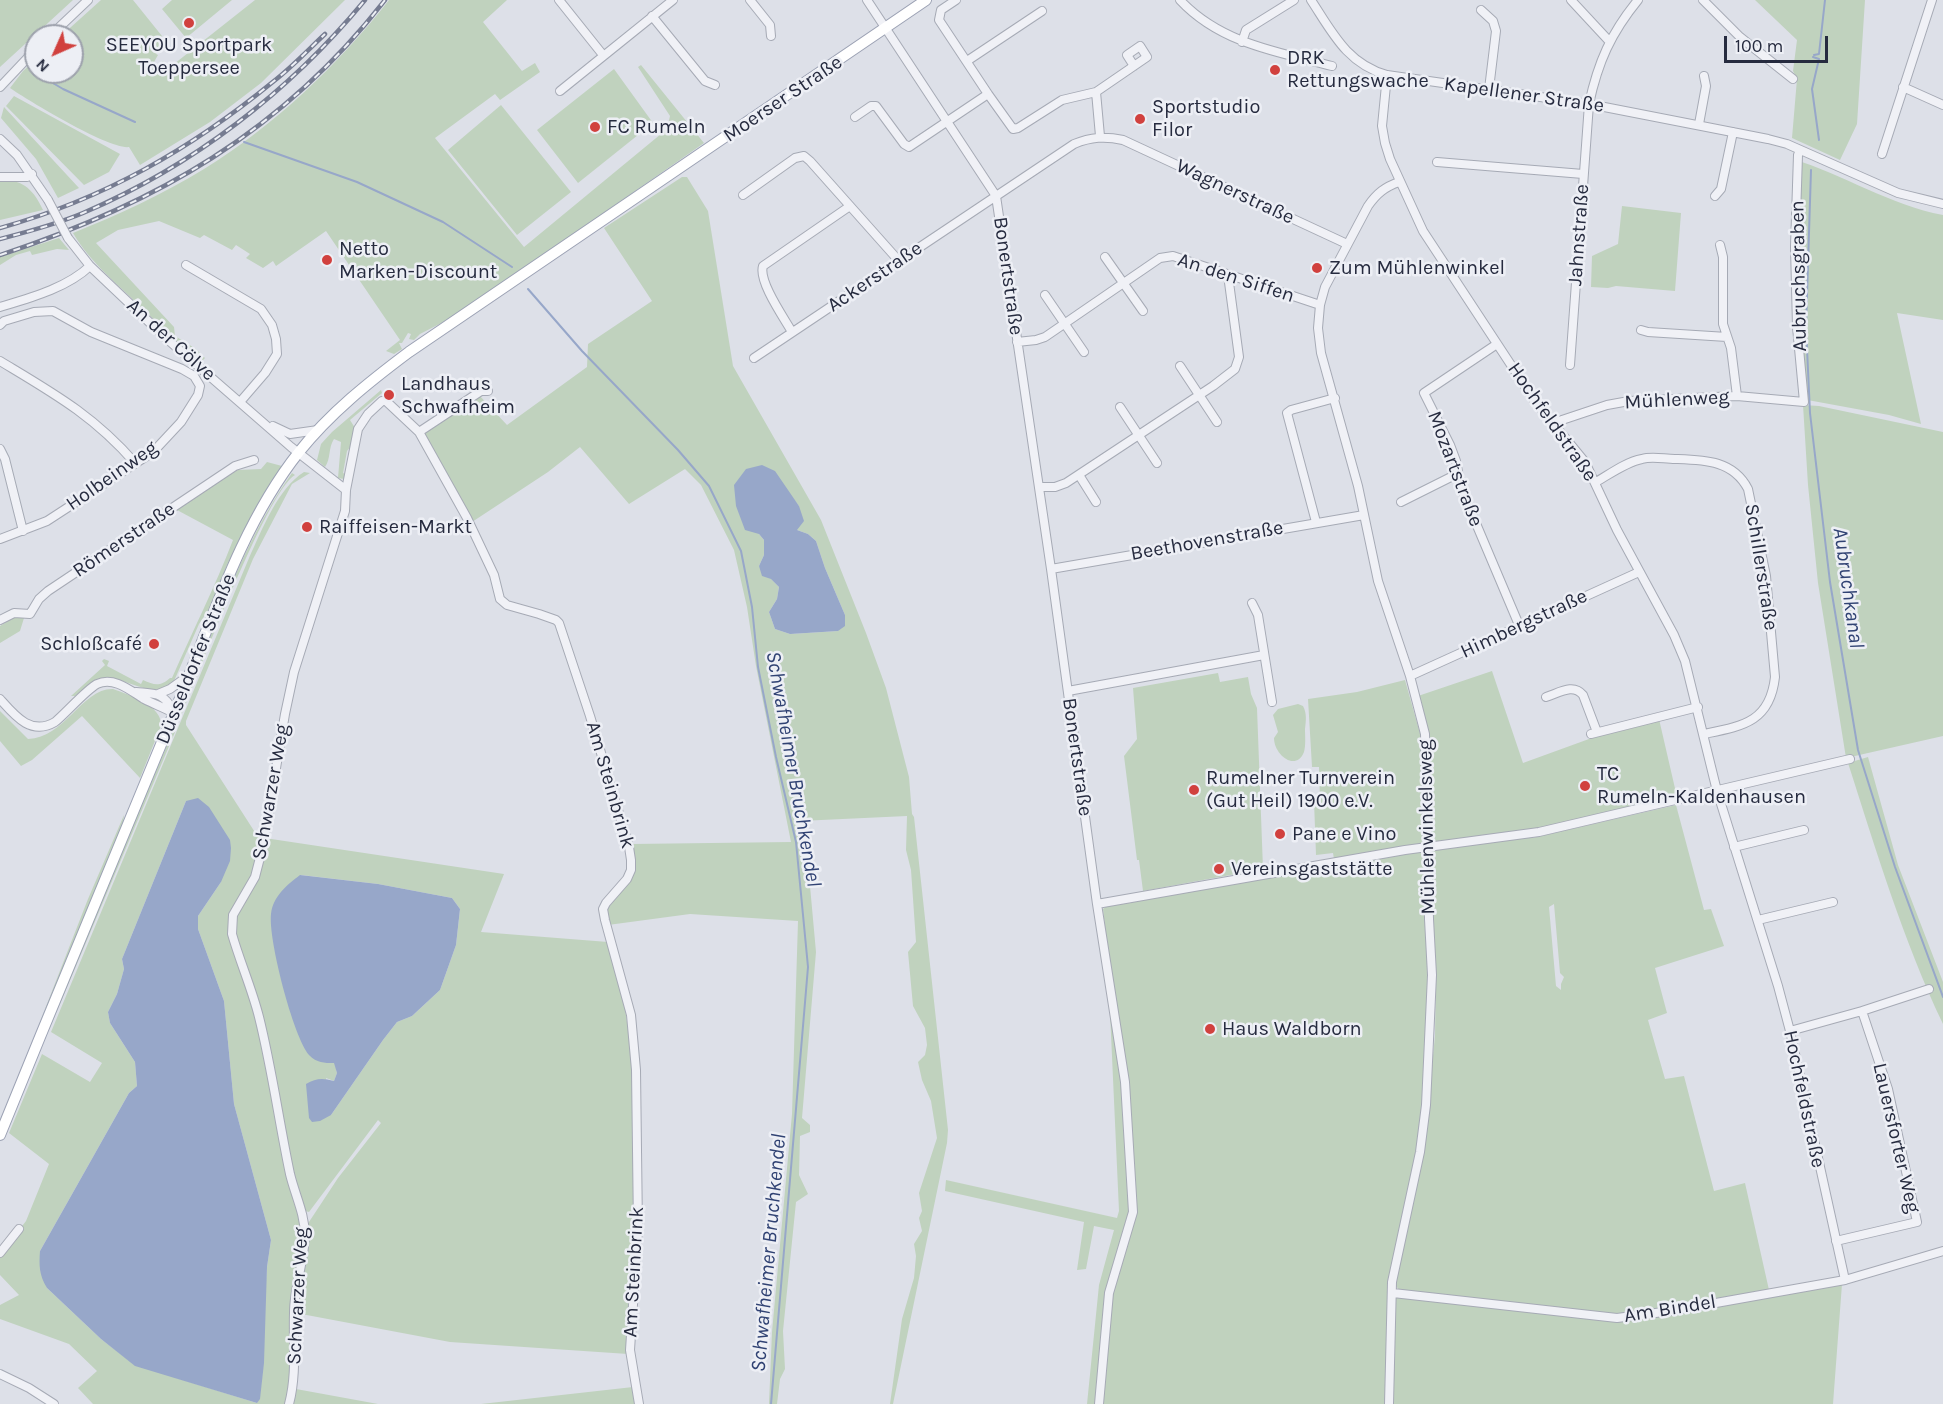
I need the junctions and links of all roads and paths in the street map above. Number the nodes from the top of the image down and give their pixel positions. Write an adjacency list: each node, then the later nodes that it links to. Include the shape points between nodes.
1 (88, 0): 18 (street)
2 (559, 0): 23 (street)
3 (673, 0): 17 (street)
4 (750, 0): 20 (street, via 770,25)
5 (867, 0): 19 (street, Bonertstraße)
6 (926, 0): 19 (main road, Moerser Straße)
7 (956, 0): 24 (street, via 941,10 939,20)
8 (1180, 0): 21 (street, via 1210,26)
9 (1294, 0): 21 (street, via 1246,30)
10 (1311, 0): 28 (street, Kapellener Straße, via 1355,60)
11 (1571, 0): 22 (street)
12 (1638, 0): 22 (street, Jahnstraße)
13 (1703, 0): 30 (street, via 1740,37)
14 (1932, 0): 33 (street)
15 (1481, 10): 34 (street, via 1493,21 1496,31)
16 (1042, 11): 24 (street)
17 (652, 16): 23 (street); 31 (street, via 705,81)
18 (63, 24)
19 (886, 27): 41 (street, Bonertstraße); 65 (main road, Moerser Straße)
20 (771, 36)
21 (1242, 42): 27 (street)
22 (1610, 42): 38 (street, Jahnstraße, via 1595,75)
23 (603, 56): 35 (street)
24 (967, 61): 37 (street)
25 (24, 62): 32 (street)
26 (1134, 66): 36 (street)
27 (1332, 66)
28 (1387, 75): 34 (street, Kapellener Straße); 52 (street, Hochfeldstraße, via 1382,126)
29 (1704, 76): 42 (street, via 1706,86)
30 (1793, 80)
31 (715, 85)
32 (0, 87)
33 (1904, 87): 39 (street); 47 (street)
34 (1489, 89): 38 (street, Kapellener Straße)
35 (560, 91)
36 (1096, 92): 37 (street, via 1062,100 1013,129); 44 (street)
37 (988, 94): 41 (street)
38 (1589, 104): 42 (street, Kapellener Straße); 50 (street, Jahnstraße)
39 (1943, 105)
40 (855, 117): 41 (street, via 876,106 909,147)
41 (948, 122): 54 (street, Bonertstraße)
42 (1699, 124): 43 (street, Kapellener Straße)
43 (1733, 132): 46 (street, Kapellener Straße); 55 (street, via 1721,189)
44 (1100, 136): 54 (street, via 1074,144); 58 (street, Wagnerstraße, via 1123,140)
45 (0, 139): 49 (street, An der Cölve)
46 (1800, 150): 56 (street, Kapellener Straße, via 1898,193); 89 (street, Aubruchsgraben, via 1797,327)
47 (1882, 154)
48 (1437, 162): 50 (street)
49 (32, 174): 51 (street); 63 (street, An der Cölve, bridge, via 68,238)
50 (1583, 174): 81 (street, Jahnstraße)
51 (0, 177)
52 (1399, 182): 58 (street, Mühlenwinkelsweg, via 1376,195); 77 (street, Hochfeldstraße, via 1423,231)
53 (743, 195): 57 (street, via 795,158 804,156)
54 (996, 196): 61 (street, Ackerstraße); 76 (street, Bonertstraße)
55 (1715, 196)
56 (1943, 204)
57 (850, 206): 61 (street); 74 (street, via 762,268 765,283)
58 (1347, 244): 68 (street, Mühlenwinkelsweg)
59 (1720, 245): 75 (street)
60 (1105, 257): 66 (street)
61 (899, 261): 74 (street, Ackerstraße)
62 (186, 265): 88 (street, via 261,309 272,325 277,354)
63 (90, 266): 69 (street, via 82,274 44,292); 88 (street, An der Cölve)
64 (1228, 275): 66 (street, An den Siffen, via 1166,256); 68 (street, An den Siffen); 84 (street, via 1238,363)
65 (520, 278): 94 (main road, Düsseldorfer Straße, via 409,352 359,390)
66 (1124, 283): 70 (street); 71 (street, An den Siffen)
67 (1045, 295): 71 (street)
68 (1320, 305): 86 (street, Mühlenwinkelsweg, via 1321,353)
69 (0, 307)
70 (1143, 311)
71 (1064, 324): 76 (street, An den Siffen, via 1045,337); 78 (street)
72 (0, 325): 100 (street, Holbeinweg, via 34,312 53,311 91,332 194,376 200,386 198,395 181,422 153,452)
73 (1641, 330): 75 (street)
74 (792, 332): 79 (street, Ackerstraße)
75 (1727, 337): 85 (street)
76 (1017, 342): 105 (street, Bonertstraße)
77 (1497, 344): 93 (street, Hochfeldstraße); 102 (street, Mozartstraße, via 1424,393 1450,446)
78 (1084, 352)
79 (754, 358)
80 (0, 361): 100 (street, via 90,418)
81 (1570, 365)
82 (1180, 366): 84 (street)
83 (488, 391): 95 (street, via 481,391)
84 (1199, 395): 92 (street); 96 (street)
85 (1737, 396): 89 (street, Mühlenweg); 93 (street, Mühlenweg, via 1629,401)
86 (1335, 398): 109 (street, Mühlenwinkelsweg); 110 (street, via 1287,413)
87 (386, 401): 95 (street, Am Steinbrink); 106 (street, Schwarzer Weg, via 368,414 358,429)
88 (240, 402): 91 (street, An der Cölve)
89 (1804, 402)
90 (1120, 407): 96 (street)
91 (252, 412): 94 (street, An der Cölve, via 290,434); 98 (street, An der Cölve)
92 (1217, 422)
93 (1553, 423): 104 (street, Hochfeldstraße)
94 (318, 430): 98 (main road, Düsseldorfer Straße)
95 (419, 432): 151 (street, Am Steinbrink, via 467,518 494,575 500,600 559,623 629,847 631,870 603,909 631,1015 636,1071 638,1229 630,1350)
96 (1139, 435): 101 (street); 103 (street)
97 (0, 449): 111 (street)
98 (298, 453): 106 (street, An der Cölve); 119 (main road, Düsseldorfer Straße, via 252,526)
99 (254, 460): 116 (street, Römerstraße, via 235,466 48,591 30,614 14,613)
100 (135, 463): 111 (street, Holbeinweg, via 47,521)
101 (1157, 463)
102 (1457, 474): 108 (street); 117 (street, Mozartstraße)
103 (1079, 475): 105 (street, via 1055,487); 107 (street)
104 (1596, 482): 114 (street, Hochfeldstraße); 129 (street, Schillerstraße, via 1640,459 1674,459 1720,464 1737,473 1748,489 1766,576 1774,687 1770,700 1755,719)
105 (1039, 487): 113 (street, Bonertstraße)
106 (346, 490): 150 (street, Schwarzer Weg, via 345,511 294,672 255,877 232,922 232,934 258,1014 304,1222)
107 (1096, 502)
108 (1401, 502)
109 (1364, 515): 110 (street, Beethovenstraße); 120 (street, Mühlenwinkelsweg, via 1380,590)
110 (1316, 522): 113 (street, Beethovenstraße)
111 (23, 531): 112 (street, Holbeinweg)
112 (0, 539)
113 (1051, 569): 121 (street, Bonertstraße)
114 (1639, 572): 117 (street, Himbergstraße); 127 (street, Hochfeldstraße, via 1674,635)
115 (1252, 603): 118 (street, via 1258,615)
116 (0, 620)
117 (1519, 626): 120 (street, Himbergstraße)
118 (1264, 655): 121 (street); 126 (street)
119 (188, 676): 123 (street); 128 (main road, Düsseldorfer Straße)
120 (1410, 676): 134 (street, Mühlenwinkelsweg, via 1425,735)
121 (1068, 691): 136 (street, Bonertstraße)
122 (135, 692): 123 (street); 125 (street, via 116,683 97,684 55,722 43,727 23,723); 128 (street)
123 (158, 694): 128 (street, via 167,699)
124 (1546, 698): 127 (street, via 1572,688 1580,690 1594,733)
125 (0, 699)
126 (1272, 702)
127 (1698, 707): 129 (street, Hochfeldstraße)
128 (174, 713): 141 (main road, Düsseldorfer Straße)
129 (1704, 734): 131 (street, Hochfeldstraße)
130 (1850, 759): 131 (street)
131 (1717, 790): 133 (street, Hochfeldstraße); 134 (street, via 1539,832)
132 (1804, 830): 133 (street)
133 (1734, 847): 137 (street, Hochfeldstraße)
134 (1427, 848): 136 (street); 147 (street, Mühlenwinkelsweg, via 1432,975 1426,1105)
135 (1833, 902): 137 (street)
136 (1097, 904): 152 (street, Bonertstraße, via 1125,1082 1132,1212 1109,1293)
137 (1758, 920): 140 (street, Hochfeldstraße)
138 (1929, 989): 139 (street)
139 (1862, 1011): 140 (street); 143 (street, Lauersforter Weg, via 1888,1089 1917,1222)
140 (1790, 1031): 143 (street, Hochfeldstraße)
141 (0, 1135)
142 (19, 1229): 145 (street)
143 (1836, 1241): 146 (street, Hochfeldstraße)
144 (1943, 1251): 146 (street, Am Bindel)
145 (0, 1252)
146 (1845, 1280): 147 (street, Am Bindel, via 1617,1318)
147 (1393, 1293): 153 (street, Mühlenwinkelsweg)
148 (1, 1376): 149 (street)
149 (54, 1404)
150 (289, 1404)
151 (639, 1404)
152 (1099, 1404)
153 (1389, 1404)

